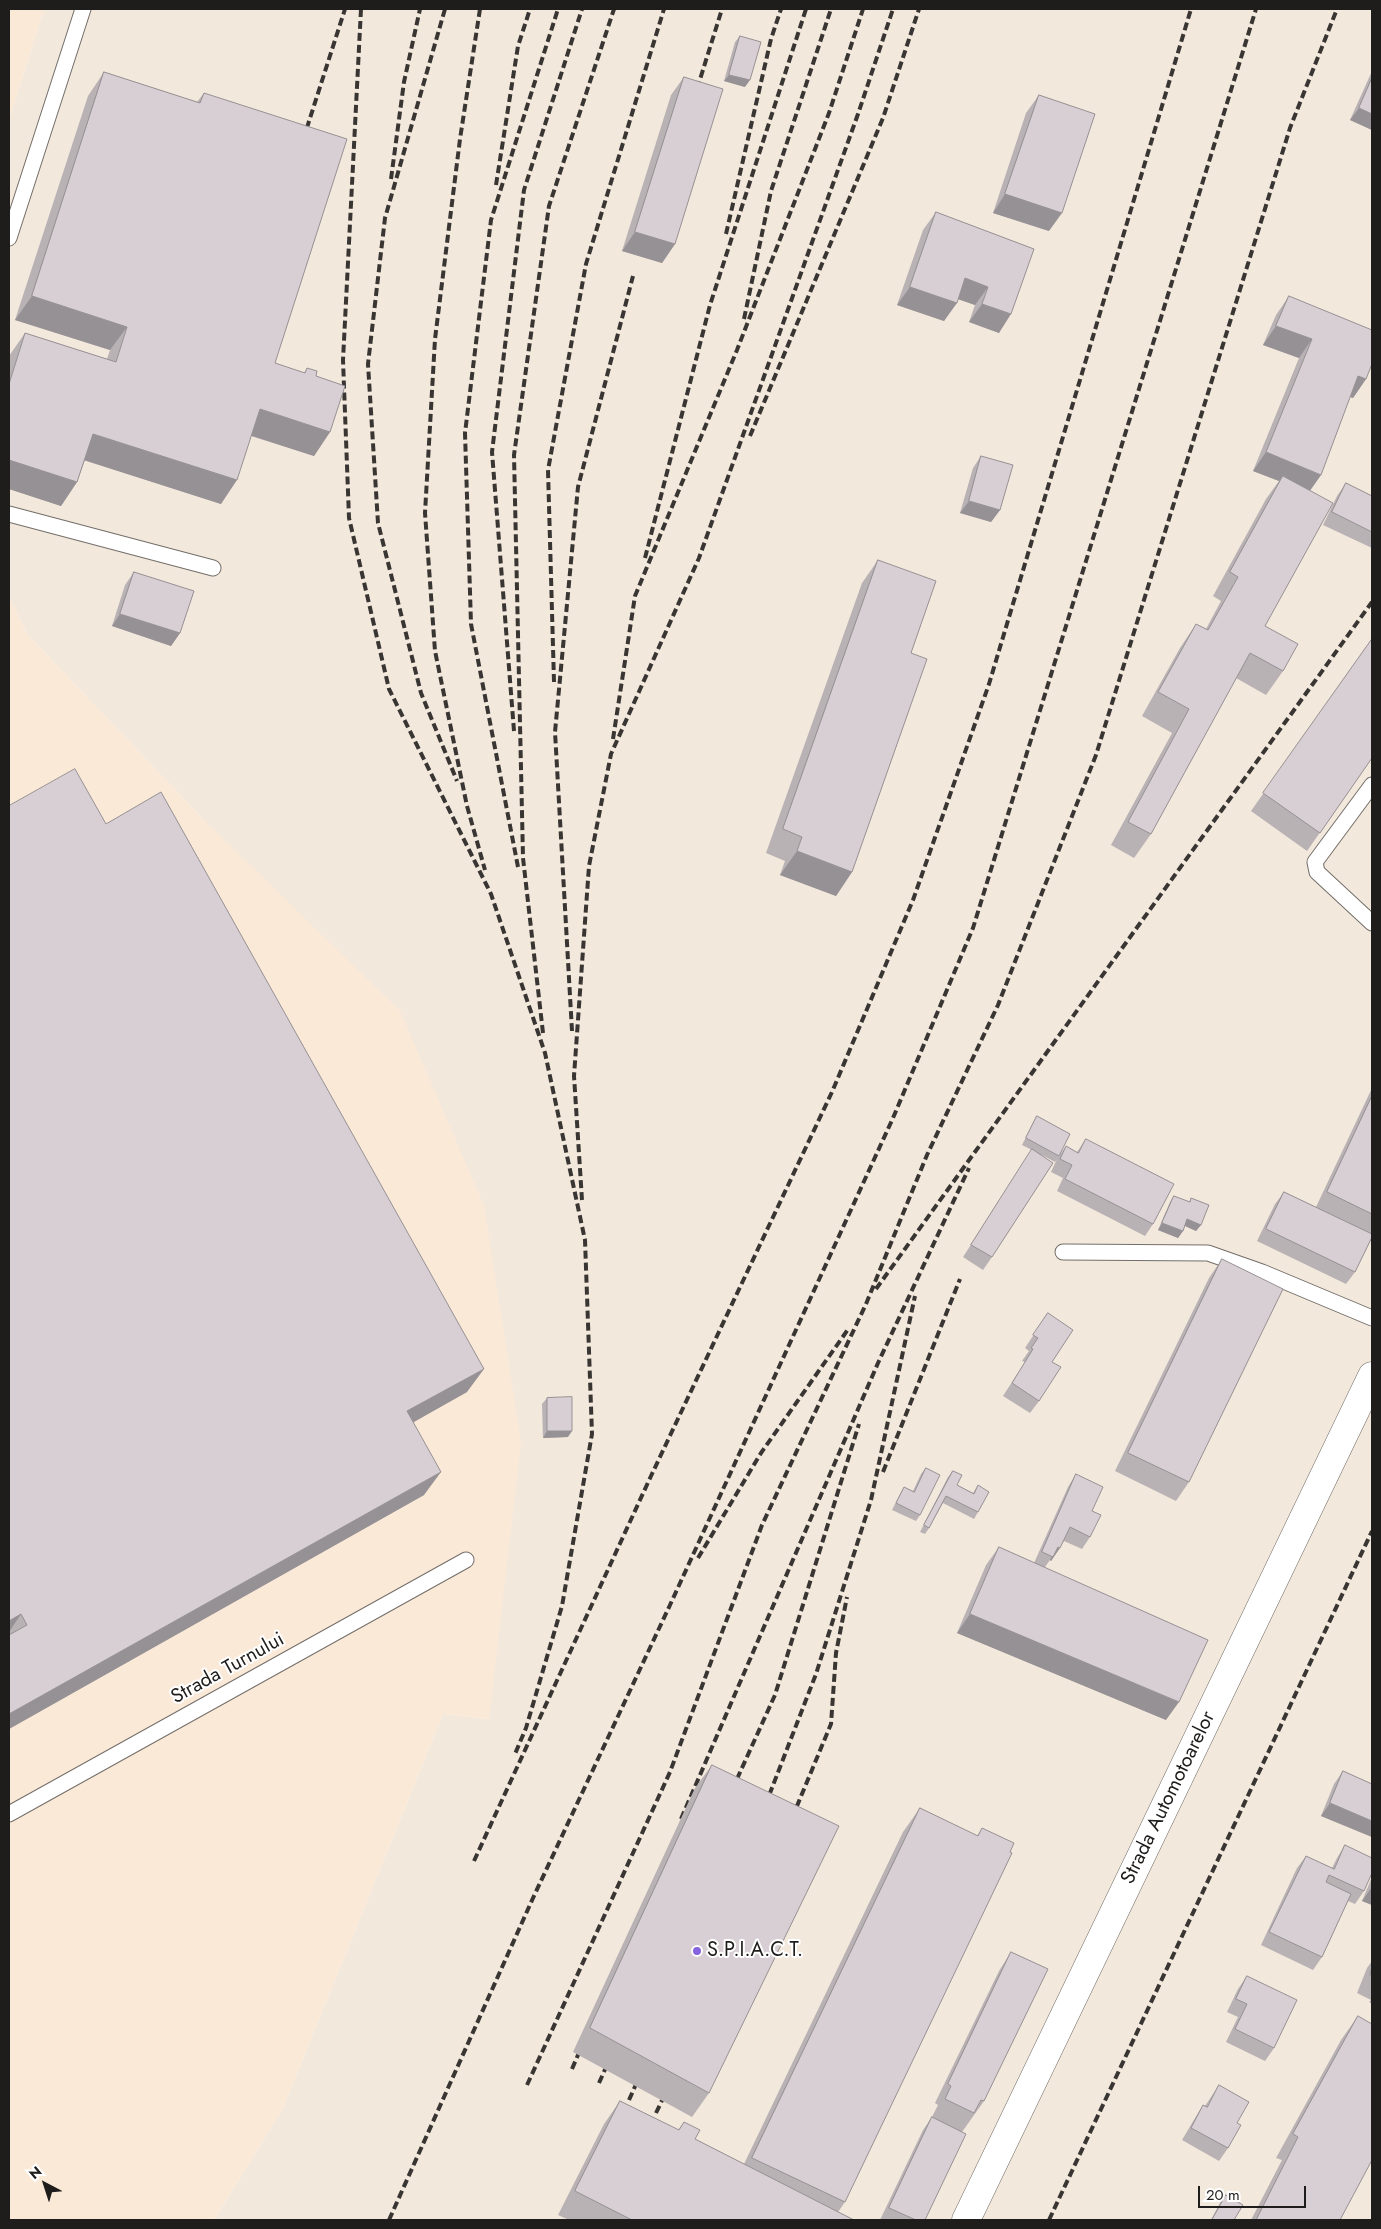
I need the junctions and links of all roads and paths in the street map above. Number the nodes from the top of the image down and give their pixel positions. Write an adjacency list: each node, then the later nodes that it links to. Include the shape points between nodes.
1 (83, 9): 2 (lane)
2 (9, 238)
3 (9, 514): 4 (lane)
4 (213, 568)
5 (1372, 785): 6 (lane, via 1314,862 1317,872)
6 (1372, 922)
7 (1063, 1252): 8 (lane, via 1208,1253)
8 (1372, 1318)
9 (1372, 1376): 12 (street, Strada Automotoarelor)
10 (466, 1560): 11 (lane, Strada Turnului)
11 (9, 1814)
12 (966, 2220)

